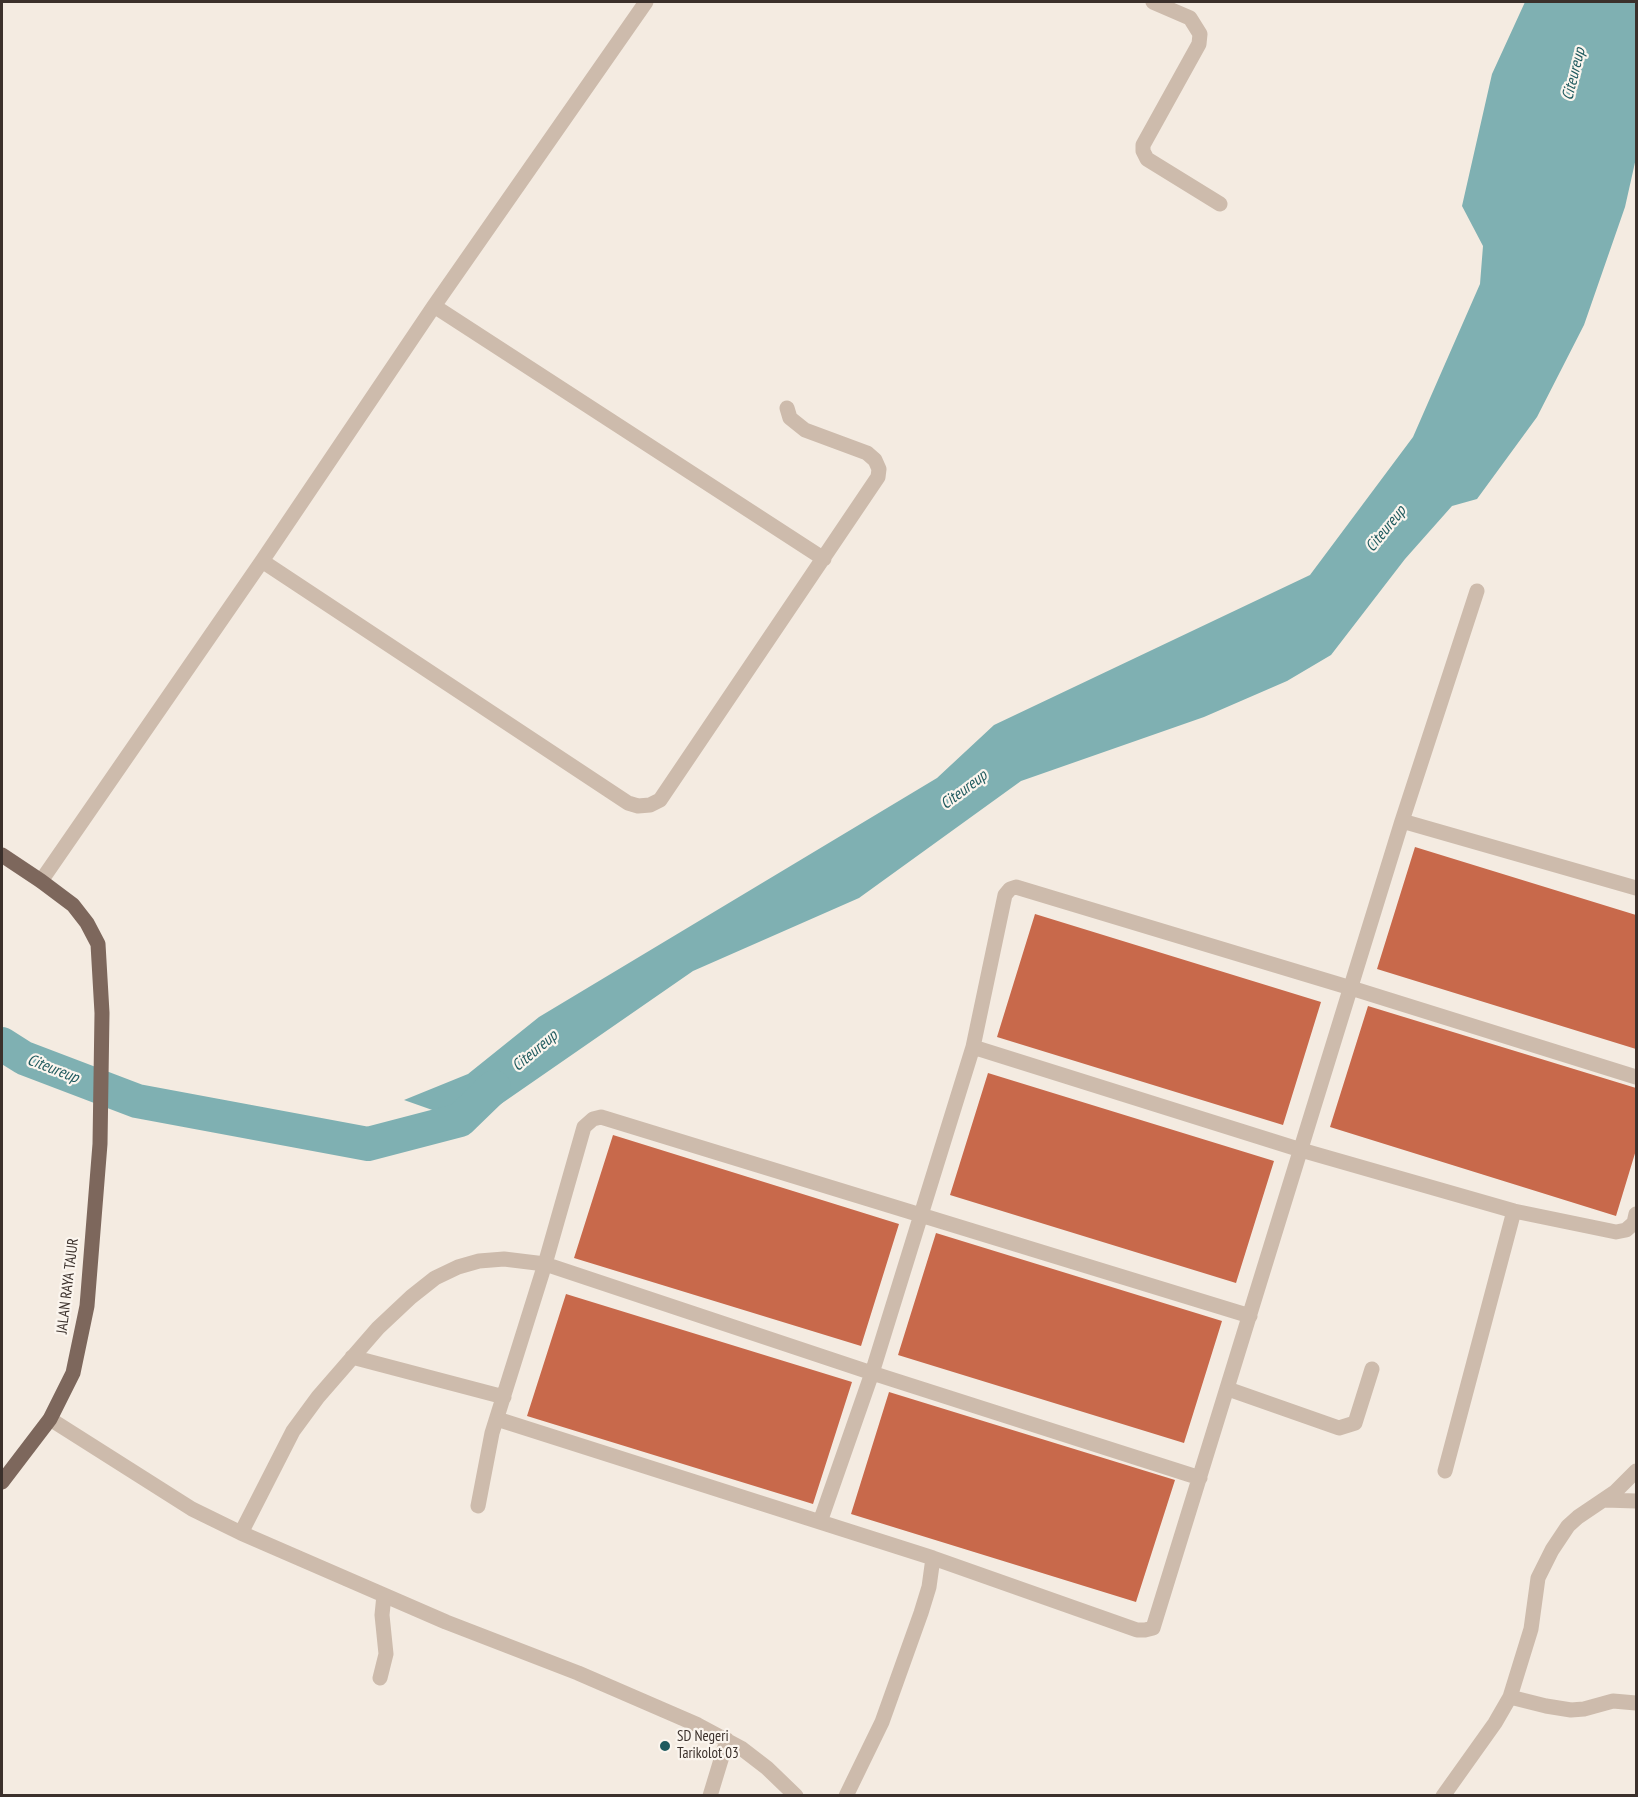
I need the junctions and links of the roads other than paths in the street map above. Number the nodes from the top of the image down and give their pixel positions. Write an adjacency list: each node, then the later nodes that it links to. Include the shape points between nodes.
1 (646, 2): 4 (street)
2 (1153, 2): 3 (street, via 1190,18 1200,34 1199,44 1143,151 1146,159)
3 (1221, 204)
4 (434, 306): 6 (street); 7 (street)
5 (787, 408): 6 (street, via 797,425 867,453 879,469 878,477)
6 (824, 559): 7 (street, via 660,800 638,806)
7 (262, 561): 11 (street)
8 (1477, 591): 9 (street)
9 (1402, 821): 12 (street); 13 (street)
10 (2, 855): 11 (main road, JALAN RAYA TAJUR)
11 (41, 881): 27 (main road, JALAN RAYA TAJUR, via 73,905 98,944 102,1013 100,1144 87,1306 73,1373)
12 (1636, 888)
13 (1351, 988): 14 (street, via 1016,887 1005,895); 15 (street); 16 (street)
14 (972, 1047): 16 (street); 19 (street)
15 (1636, 1077)
16 (1301, 1150): 17 (street); 21 (street)
17 (1514, 1211): 18 (street, via 1616,1232 1634,1223); 29 (street)
18 (1636, 1214)
19 (919, 1215): 20 (street, via 601,1117 584,1127); 21 (street); 24 (street)
20 (545, 1264): 22 (street, via 504,1259 479,1261 435,1278 378,1328); 24 (street); 26 (street)
21 (1250, 1316): 25 (street)
22 (352, 1358): 26 (street); 37 (street, via 293,1431)
23 (1372, 1369): 25 (street, via 1355,1423 1339,1428)
24 (872, 1373): 31 (street); 36 (street)
25 (1228, 1389): 31 (street)
26 (504, 1397): 28 (street)
27 (50, 1419): 32 (main road, JALAN RAYA TAJUR); 37 (street, via 192,1509)
28 (497, 1419): 35 (street); 36 (street)
29 (1445, 1471)
30 (1636, 1471): 33 (street)
31 (1200, 1478): 38 (street, via 1153,1628 1137,1630)
32 (2, 1482)
33 (1605, 1500): 34 (street); 41 (street, via 1568,1526 1544,1565 1527,1646)
34 (1636, 1501)
35 (478, 1506)
36 (820, 1522): 38 (street)
37 (240, 1533): 39 (street)
38 (933, 1558): 46 (street, via 921,1613 882,1722)
39 (384, 1595): 40 (street, via 386,1654); 43 (street, via 578,1673)
40 (380, 1678)
41 (1510, 1697): 42 (street, via 1571,1710 1613,1701); 47 (street)
42 (1636, 1703)
43 (727, 1740): 44 (street); 45 (street, via 767,1768)
44 (710, 1796)
45 (796, 1796)
46 (846, 1796)
47 (1443, 1796)

